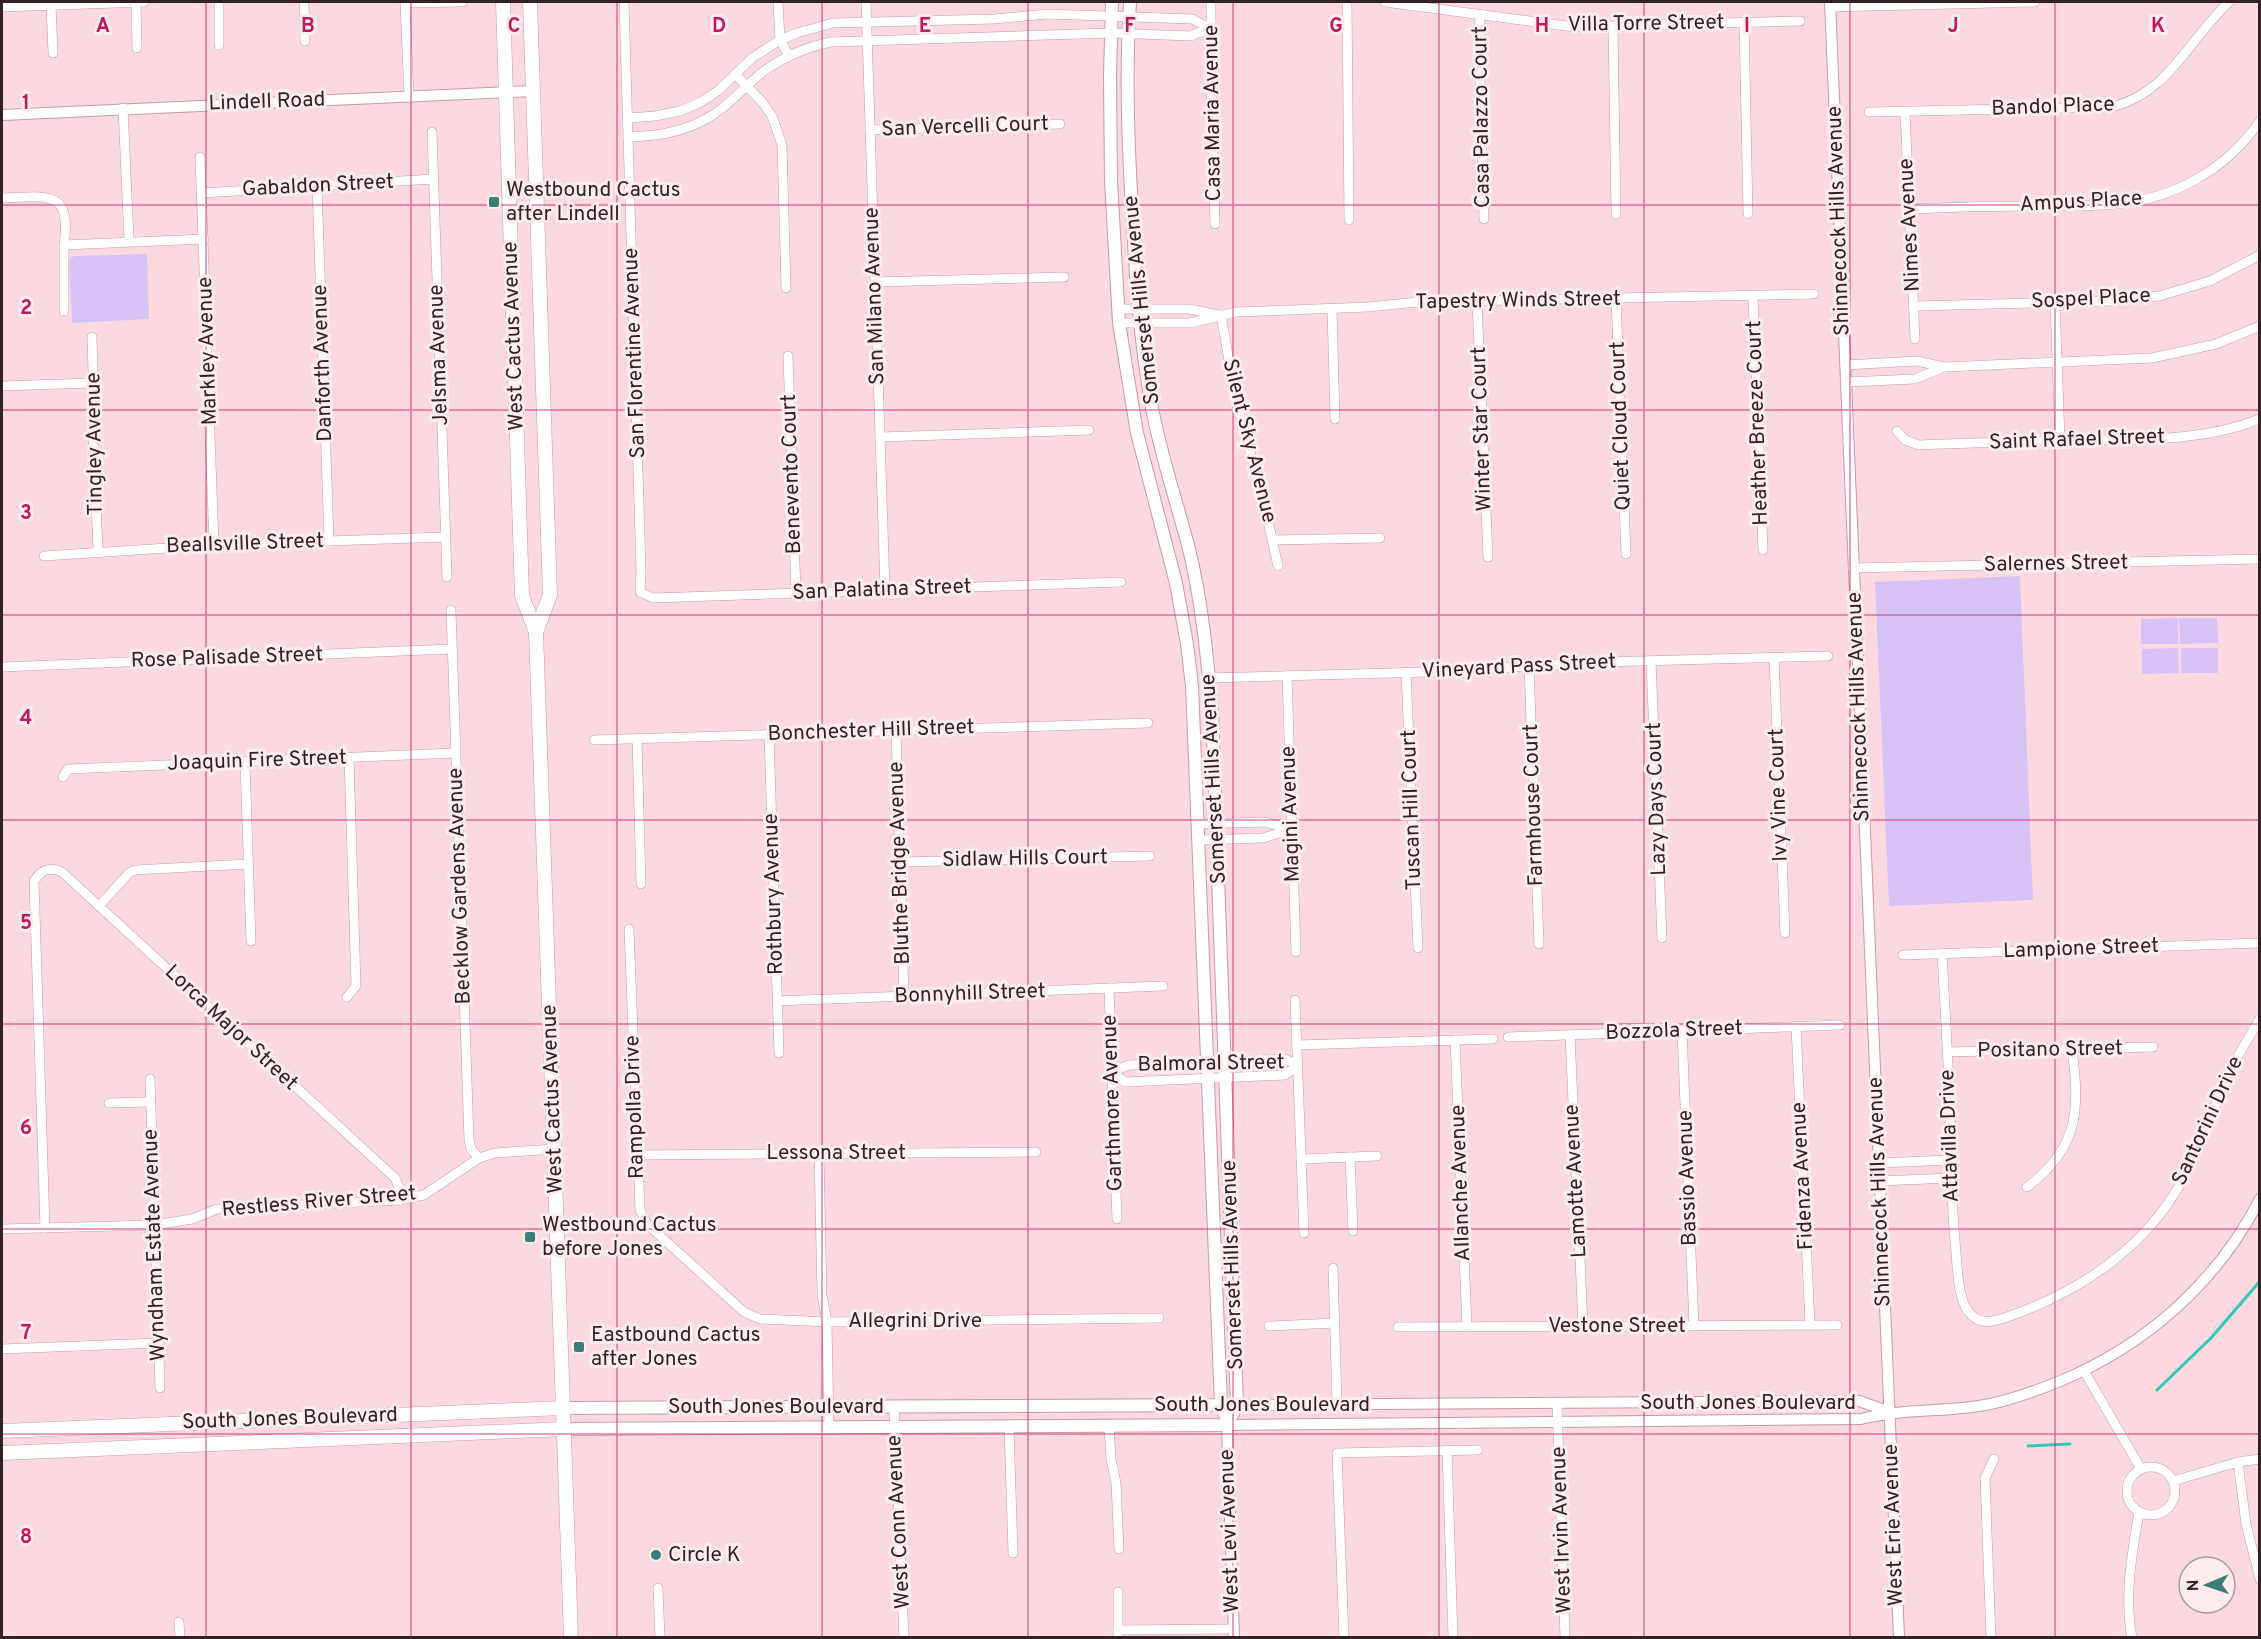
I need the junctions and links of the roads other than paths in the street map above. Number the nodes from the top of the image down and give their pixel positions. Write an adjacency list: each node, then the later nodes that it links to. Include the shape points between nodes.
1 (116, 2): 2 (street); 23 (street)
2 (136, 2): 3 (street); 39 (street)
3 (144, 2)
4 (219, 2): 38 (street)
5 (304, 2): 37 (street)
6 (405, 2): 7 (street); 46 (street)
7 (462, 2)
8 (503, 2): 45 (main road, West Cactus Avenue)
9 (530, 2): 44 (main road, West Cactus Avenue)
10 (624, 2): 51 (street, San Florentine Avenue)
11 (778, 2): 36 (street)
12 (866, 2): 29 (street, San Milano Avenue)
13 (1112, 2): 26 (main road, Somerset Hills Avenue)
14 (1130, 2): 27 (main road, Somerset Hills Avenue)
15 (1211, 2): 32 (street, Casa Maria Avenue)
16 (1347, 2): 66 (street)
17 (1385, 2): 25 (street, Villa Torre Street)
18 (1979, 2): 19 (street); 21 (street)
19 (2035, 2)
20 (2229, 2): 48 (street, Bandol Place, via 2208,22 2162,81 2126,104)
21 (1909, 3): 22 (street)
22 (1830, 4): 93 (street, Shinnecock Hills Avenue)
23 (51, 5): 24 (street); 40 (street)
24 (2, 7)
25 (1480, 15): 31 (street, Villa Torre Street, via 1557,26); 65 (street, Casa Palazzo Court)
26 (1111, 16): 27 (street); 29 (street, via 1047,14); 33 (main road, Somerset Hills Avenue)
27 (1129, 17): 32 (street, via 1192,19); 34 (main road, Somerset Hills Avenue)
28 (1800, 21): 30 (street, Villa Torre Street)
29 (866, 22): 35 (street, San Milano Avenue); 36 (street, via 833,23)
30 (1744, 22): 31 (street, Villa Torre Street); 64 (street)
31 (1613, 27): 63 (street)
32 (1210, 28): 34 (street, via 1191,36); 67 (street, Casa Maria Avenue)
33 (1111, 33): 34 (street); 35 (street); 81 (main road, Somerset Hills Avenue, via 1111,181)
34 (1128, 33): 82 (main road, Somerset Hills Avenue, via 1129,158)
35 (867, 39): 41 (street, via 831,42); 54 (street, San Milano Avenue)
36 (780, 40): 41 (street); 42 (street)
37 (305, 41)
38 (219, 45)
39 (137, 48)
40 (53, 53)
41 (789, 56): 43 (street)
42 (735, 74): 43 (street); 51 (street, via 702,102 680,111)
43 (747, 86): 56 (street, via 720,111 686,129); 74 (street, via 772,116 782,145)
44 (533, 91): 45 (street, Lindell Road); 123 (main road, West Cactus Avenue, via 550,595)
45 (506, 92): 46 (street, Lindell Road); 123 (main road, West Cactus Avenue, via 522,596)
46 (409, 97): 47 (street, Lindell Road)
47 (123, 108): 50 (street, Lindell Road); 69 (street)
48 (1905, 111): 49 (street, Bandol Place); 62 (street, Nimes Avenue)
49 (1869, 112)
50 (2, 115)
51 (628, 118): 56 (street, San Florentine Avenue)
52 (2259, 121): 62 (street, Ampus Place, via 2241,145 2215,168 2187,185 2153,198 2114,204)
53 (1060, 124): 54 (street, San Vercelli Court)
54 (870, 130): 73 (street, San Milano Avenue)
55 (432, 132): 58 (street, Jelsma Avenue)
56 (628, 137): 121 (street, San Florentine Avenue, via 639,585)
57 (200, 157): 60 (street, Markley Avenue)
58 (434, 179): 59 (street, Gabaldon Street); 104 (street, Jelsma Avenue)
59 (317, 185): 60 (street, Gabaldon Street); 107 (street, Danforth Avenue)
60 (202, 193): 68 (street, Markley Avenue)
61 (2, 198): 70 (street, via 43,197 58,201 64,216)
62 (1909, 208): 80 (street, Nimes Avenue)
63 (1616, 214)
64 (1748, 214)
65 (1484, 219)
66 (1349, 220)
67 (1215, 224)
68 (204, 239): 69 (street); 108 (street, Markley Avenue)
69 (129, 241): 70 (street)
70 (64, 245): 84 (street)
71 (2259, 255): 79 (street, Sospel Place, via 2210,281 2159,296)
72 (1064, 277): 73 (street)
73 (875, 282): 102 (street, San Milano Avenue)
74 (786, 288)
75 (1814, 294): 76 (street, Tapestry Winds Street)
76 (1753, 296): 77 (street, Tapestry Winds Street); 109 (street, Heather Breeze Court)
77 (1616, 298): 78 (street, Tapestry Winds Street); 111 (street, Quiet Cloud Court)
78 (1477, 301): 83 (street, Tapestry Winds Street); 113 (street, Winter Star Court)
79 (2055, 303): 80 (street, Sospel Place); 92 (street)
80 (1914, 306): 90 (street, Nimes Avenue)
81 (1118, 309): 82 (street, Tapestry Winds Street); 86 (main road, Somerset Hills Avenue)
82 (1138, 309): 85 (street, Tapestry Winds Street, via 1190,309); 87 (main road, Somerset Hills Avenue)
83 (1332, 309): 85 (street, Tapestry Winds Street); 98 (street)
84 (64, 310)
85 (1221, 315): 87 (street, Tapestry Winds Street, via 1190,323); 106 (street, Silent Sky Avenue, via 1236,400)
86 (1119, 323): 87 (street, Tapestry Winds Street); 143 (main road, Somerset Hills Avenue, via 1137,433 1176,582 1187,644)
87 (1140, 323): 132 (main road, Somerset Hills Avenue, via 1153,414 1196,582)
88 (2259, 326): 92 (street, via 2216,344 2163,356)
89 (92, 337): 95 (street, Tingley Avenue)
90 (1915, 339)
91 (788, 356): 120 (street, Benevento Court)
92 (2057, 363): 94 (street); 103 (street)
93 (1845, 365): 94 (street, via 1917,361); 96 (street, Shinnecock Hills Avenue)
94 (1944, 367): 96 (street, via 1915,379)
95 (91, 382): 97 (street); 110 (street, Tingley Avenue)
96 (1846, 382): 116 (street, Shinnecock Hills Avenue)
97 (2, 386)
98 (1335, 419)
99 (2259, 419): 103 (street, Saint Rafael Street, via 2235,428 2184,437)
100 (1089, 430): 102 (street)
101 (1897, 431): 103 (street, Saint Rafael Street, via 1905,440 1919,445)
102 (880, 437): 119 (street, San Milano Avenue)
103 (2060, 440)
104 (446, 537): 107 (street, Beallsville Street); 117 (street, Jelsma Avenue)
105 (1380, 538): 106 (street)
106 (1273, 540): 115 (street, Silent Sky Avenue)
107 (329, 541): 108 (street, Beallsville Street)
108 (214, 545): 110 (street, Beallsville Street)
109 (1763, 550)
110 (98, 551): 112 (street, Beallsville Street)
111 (1626, 554)
112 (44, 556)
113 (1488, 557)
114 (2259, 559): 116 (street, Salernes Street)
115 (1278, 566)
116 (1853, 568): 199 (street, Shinnecock Hills Avenue)
117 (447, 577)
118 (1121, 582): 119 (street, San Palatina Street)
119 (885, 590): 120 (street, San Palatina Street)
120 (796, 592): 121 (street, San Palatina Street, via 653,598)
121 (644, 595)
122 (451, 610): 124 (street, Becklow Gardens Avenue)
123 (536, 632): 190 (main road, West Cactus Avenue)
124 (452, 649): 129 (street, Rose Palisade Street); 138 (street, Becklow Gardens Avenue)
125 (1828, 656): 126 (street, Vineyard Pass Street)
126 (1774, 657): 127 (street, Vineyard Pass Street); 153 (street, Ivy Vine Court)
127 (1651, 661): 128 (street, Vineyard Pass Street); 154 (street, Lazy Days Court)
128 (1529, 665): 130 (street, Vineyard Pass Street); 157 (street, Farmhouse Court)
129 (2, 667)
130 (1406, 672): 131 (street, Vineyard Pass Street); 158 (street, Tuscan Hill Court)
131 (1287, 676): 132 (street, Vineyard Pass Street); 144 (street, Magini Avenue)
132 (1209, 678): 142 (main road, Somerset Hills Avenue)
133 (1148, 723): 134 (street, Bonchester Hill Street)
134 (896, 731): 135 (street, Bonchester Hill Street); 148 (street, Bluthe Bridge Avenue)
135 (769, 734): 136 (street, Bonchester Hill Street); 167 (street, Rothbury Avenue)
136 (637, 738): 137 (street, Bonchester Hill Street); 150 (street)
137 (594, 740)
138 (455, 753): 139 (street, Joaquin Fire Street); 196 (street, Becklow Gardens Avenue, via 469,1140)
139 (349, 758): 140 (street, Joaquin Fire Street); 165 (street, via 356,986)
140 (245, 762): 141 (street, Joaquin Fire Street, via 68,769); 149 (street)
141 (63, 777)
142 (1217, 823): 143 (street); 144 (street, via 1265,822); 146 (main road, Somerset Hills Avenue)
143 (1198, 824): 145 (main road, Somerset Hills Avenue)
144 (1292, 829): 146 (street, via 1263,838); 159 (street, Magini Avenue)
145 (1199, 840): 146 (street); 182 (main road, Somerset Hills Avenue)
146 (1218, 840): 181 (main road, Somerset Hills Avenue)
147 (1150, 856): 148 (street, Sidlaw Hills Court)
148 (900, 862): 164 (street, Bluthe Bridge Avenue)
149 (248, 864): 151 (street, via 135,870); 155 (street)
150 (641, 884)
151 (99, 906): 204 (street, Lorca Major Street, via 395,1178); 207 (street, Lorca Major Street, via 62,872 48,869 34,881)
152 (629, 929): 193 (street, Rampolla Drive)
153 (1785, 933)
154 (1662, 938)
155 (251, 941)
156 (2259, 943): 160 (street, Lampione Street)
157 (1539, 944)
158 (1418, 948)
159 (1296, 952)
160 (1942, 954): 161 (street, Lampione Street); 179 (street, Attavilla Drive)
161 (1903, 956)
162 (1163, 986): 163 (street, Bonnyhill Street)
163 (1108, 988): 164 (street, Bonnyhill Street); 184 (street, Garthmore Avenue)
164 (904, 996): 167 (street, Bonnyhill Street)
165 (347, 997)
166 (1295, 1000): 176 (street)
167 (777, 1001): 180 (street, Rothbury Avenue)
168 (2259, 1018): 213 (street, Santorini Drive, via 2232,1066 2178,1187 2140,1236 2099,1272 2052,1299 1993,1321 1983,1322)
169 (1840, 1025): 170 (street, Bozzola Street)
170 (1796, 1027): 171 (street, Bozzola Street); 217 (street, Fidenza Avenue)
171 (1682, 1031): 172 (street, Bozzola Street); 221 (street, Bassio Avenue)
172 (1570, 1035): 173 (street, Bozzola Street); 220 (street, Lamotte Avenue)
173 (1508, 1038)
174 (1493, 1039): 175 (street, Balmoral Street)
175 (1455, 1040): 176 (street, Balmoral Street); 223 (street, Allanche Avenue)
176 (1297, 1045): 183 (street)
177 (2153, 1047): 178 (street, Positano Street)
178 (2072, 1049): 179 (street, Positano Street); 202 (street, via 2075,1098 2068,1139 2051,1167)
179 (1947, 1052): 198 (street, Attavilla Drive)
180 (779, 1053)
181 (1225, 1062): 182 (street, Balmoral Street); 183 (street, Balmoral Street, via 1285,1059); 185 (main road, Somerset Hills Avenue)
182 (1207, 1063): 184 (street, Balmoral Street, via 1128,1065); 187 (main road, Somerset Hills Avenue)
183 (1298, 1065): 185 (street, Balmoral Street, via 1286,1076); 197 (street)
184 (1112, 1072): 187 (street, Balmoral Street, via 1125,1082); 205 (street, Garthmore Avenue)
185 (1226, 1078): 187 (street, Balmoral Street); 231 (main road, Somerset Hills Avenue)
186 (150, 1079): 188 (street, Wyndham Estate Avenue)
187 (1208, 1079): 230 (main road, Somerset Hills Avenue)
188 (150, 1102): 189 (street, Wyndham Estate Avenue); 206 (street, Wyndham Estate Avenue)
189 (109, 1103)
190 (555, 1149): 196 (street, Restless River Street, via 495,1153); 234 (main road, West Cactus Avenue)
191 (1036, 1152): 192 (street, Lessona Street)
192 (819, 1153): 193 (street, Lessona Street); 215 (street)
193 (637, 1155): 211 (street, Rampolla Drive, via 643,1217)
194 (1377, 1156): 195 (street)
195 (1350, 1157): 197 (street); 209 (street)
196 (479, 1158): 204 (street, Restless River Street, via 424,1195)
197 (1301, 1159): 210 (street)
198 (1950, 1160): 199 (street); 200 (street, Attavilla Drive)
199 (1879, 1163): 201 (street, Shinnecock Hills Avenue)
200 (1951, 1178): 201 (street); 213 (street, Attavilla Drive, via 1961,1290)
201 (1880, 1181): 235 (street, Shinnecock Hills Avenue)
202 (2027, 1187)
203 (2259, 1199): 226 (street, via 2223,1258 2191,1294 2148,1332)
204 (400, 1200): 206 (street, Restless River Street, via 217,1209 192,1219)
205 (1117, 1219)
206 (155, 1225): 207 (street, Restless River Street); 224 (street, Wyndham Estate Avenue)
207 (45, 1228): 208 (street, Restless River Street)
208 (2, 1229)
209 (1353, 1231)
210 (1304, 1233)
211 (691, 1265): 215 (street, Allegrini Drive, via 754,1317)
212 (1333, 1268): 216 (street)
213 (1971, 1315)
214 (1159, 1318): 215 (street, Allegrini Drive)
215 (826, 1322): 232 (street)
216 (1335, 1323): 219 (street); 229 (street)
217 (1810, 1325): 218 (street, Vestone Street); 221 (street, Vestone Street)
218 (1837, 1325)
219 (1269, 1326)
220 (1583, 1326): 221 (street, Vestone Street); 223 (street, Vestone Street)
221 (1694, 1326)
222 (1398, 1327): 223 (street, Vestone Street)
223 (1467, 1327)
224 (158, 1343): 225 (street); 227 (street, Wyndham Estate Avenue)
225 (2, 1348)
226 (2084, 1371): 235 (street, via 2034,1391 1980,1406); 250 (street)
227 (160, 1388)
228 (1557, 1403): 229 (street, South Jones Boulevard); 235 (street, South Jones Boulevard, via 1859,1401); 236 (street, West Irvin Avenue)
229 (1337, 1404): 231 (street, South Jones Boulevard)
230 (1221, 1405): 231 (street, South Jones Boulevard); 233 (main road, South Jones Boulevard); 237 (street, Somerset Hills Avenue)
231 (1237, 1405): 237 (main road, Somerset Hills Avenue)
232 (829, 1407): 233 (main road, South Jones Boulevard); 234 (main road, South Jones Boulevard); 240 (street)
233 (894, 1407): 241 (street, West Conn Avenue)
234 (563, 1408): 242 (main road, West Cactus Avenue); 243 (main road, South Jones Boulevard)
235 (1890, 1412): 236 (street, South Jones Boulevard, via 1861,1419); 268 (street, West Erie Avenue)
236 (1558, 1422): 237 (street, South Jones Boulevard); 267 (street, West Irvin Avenue)
237 (1227, 1425): 238 (main road, South Jones Boulevard); 259 (street, West Levi Avenue)
238 (1109, 1426): 239 (main road, South Jones Boulevard); 253 (street)
239 (1009, 1427): 241 (main road, South Jones Boulevard); 254 (street)
240 (829, 1428): 241 (main road, South Jones Boulevard); 242 (main road, South Jones Boulevard)
241 (895, 1428): 264 (street, West Conn Avenue)
242 (564, 1429): 246 (main road, South Jones Boulevard); 262 (main road, West Cactus Avenue)
243 (2, 1431)
244 (1447, 1450): 245 (street); 265 (street, via 1337,1453); 266 (street)
245 (1478, 1450)
246 (2, 1453)
247 (1994, 1459): 269 (street, via 1985,1478)
248 (2259, 1459): 249 (street)
249 (2238, 1462): 251 (street); 255 (street, via 2246,1524)
250 (2141, 1469): 251 (street, via 2160,1469); 252 (street, via 2131,1478 2127,1490 2130,1502)
251 (2173, 1481): 252 (street, via 2175,1492 2168,1507 2158,1514)
252 (2139, 1512): 270 (street, via 2127,1614)
253 (1119, 1549)
254 (1013, 1553)
255 (2259, 1579)
256 (658, 1588): 263 (street)
257 (1118, 1592): 260 (street)
258 (179, 1622): 261 (street)
259 (1234, 1633): 260 (street)
260 (1118, 1634)
261 (180, 1638)
262 (571, 1638)
263 (660, 1638)
264 (904, 1638)
265 (1344, 1638)
266 (1453, 1638)
267 (1565, 1638)
268 (1899, 1638)
269 (1991, 1638)
270 (2132, 1638)

